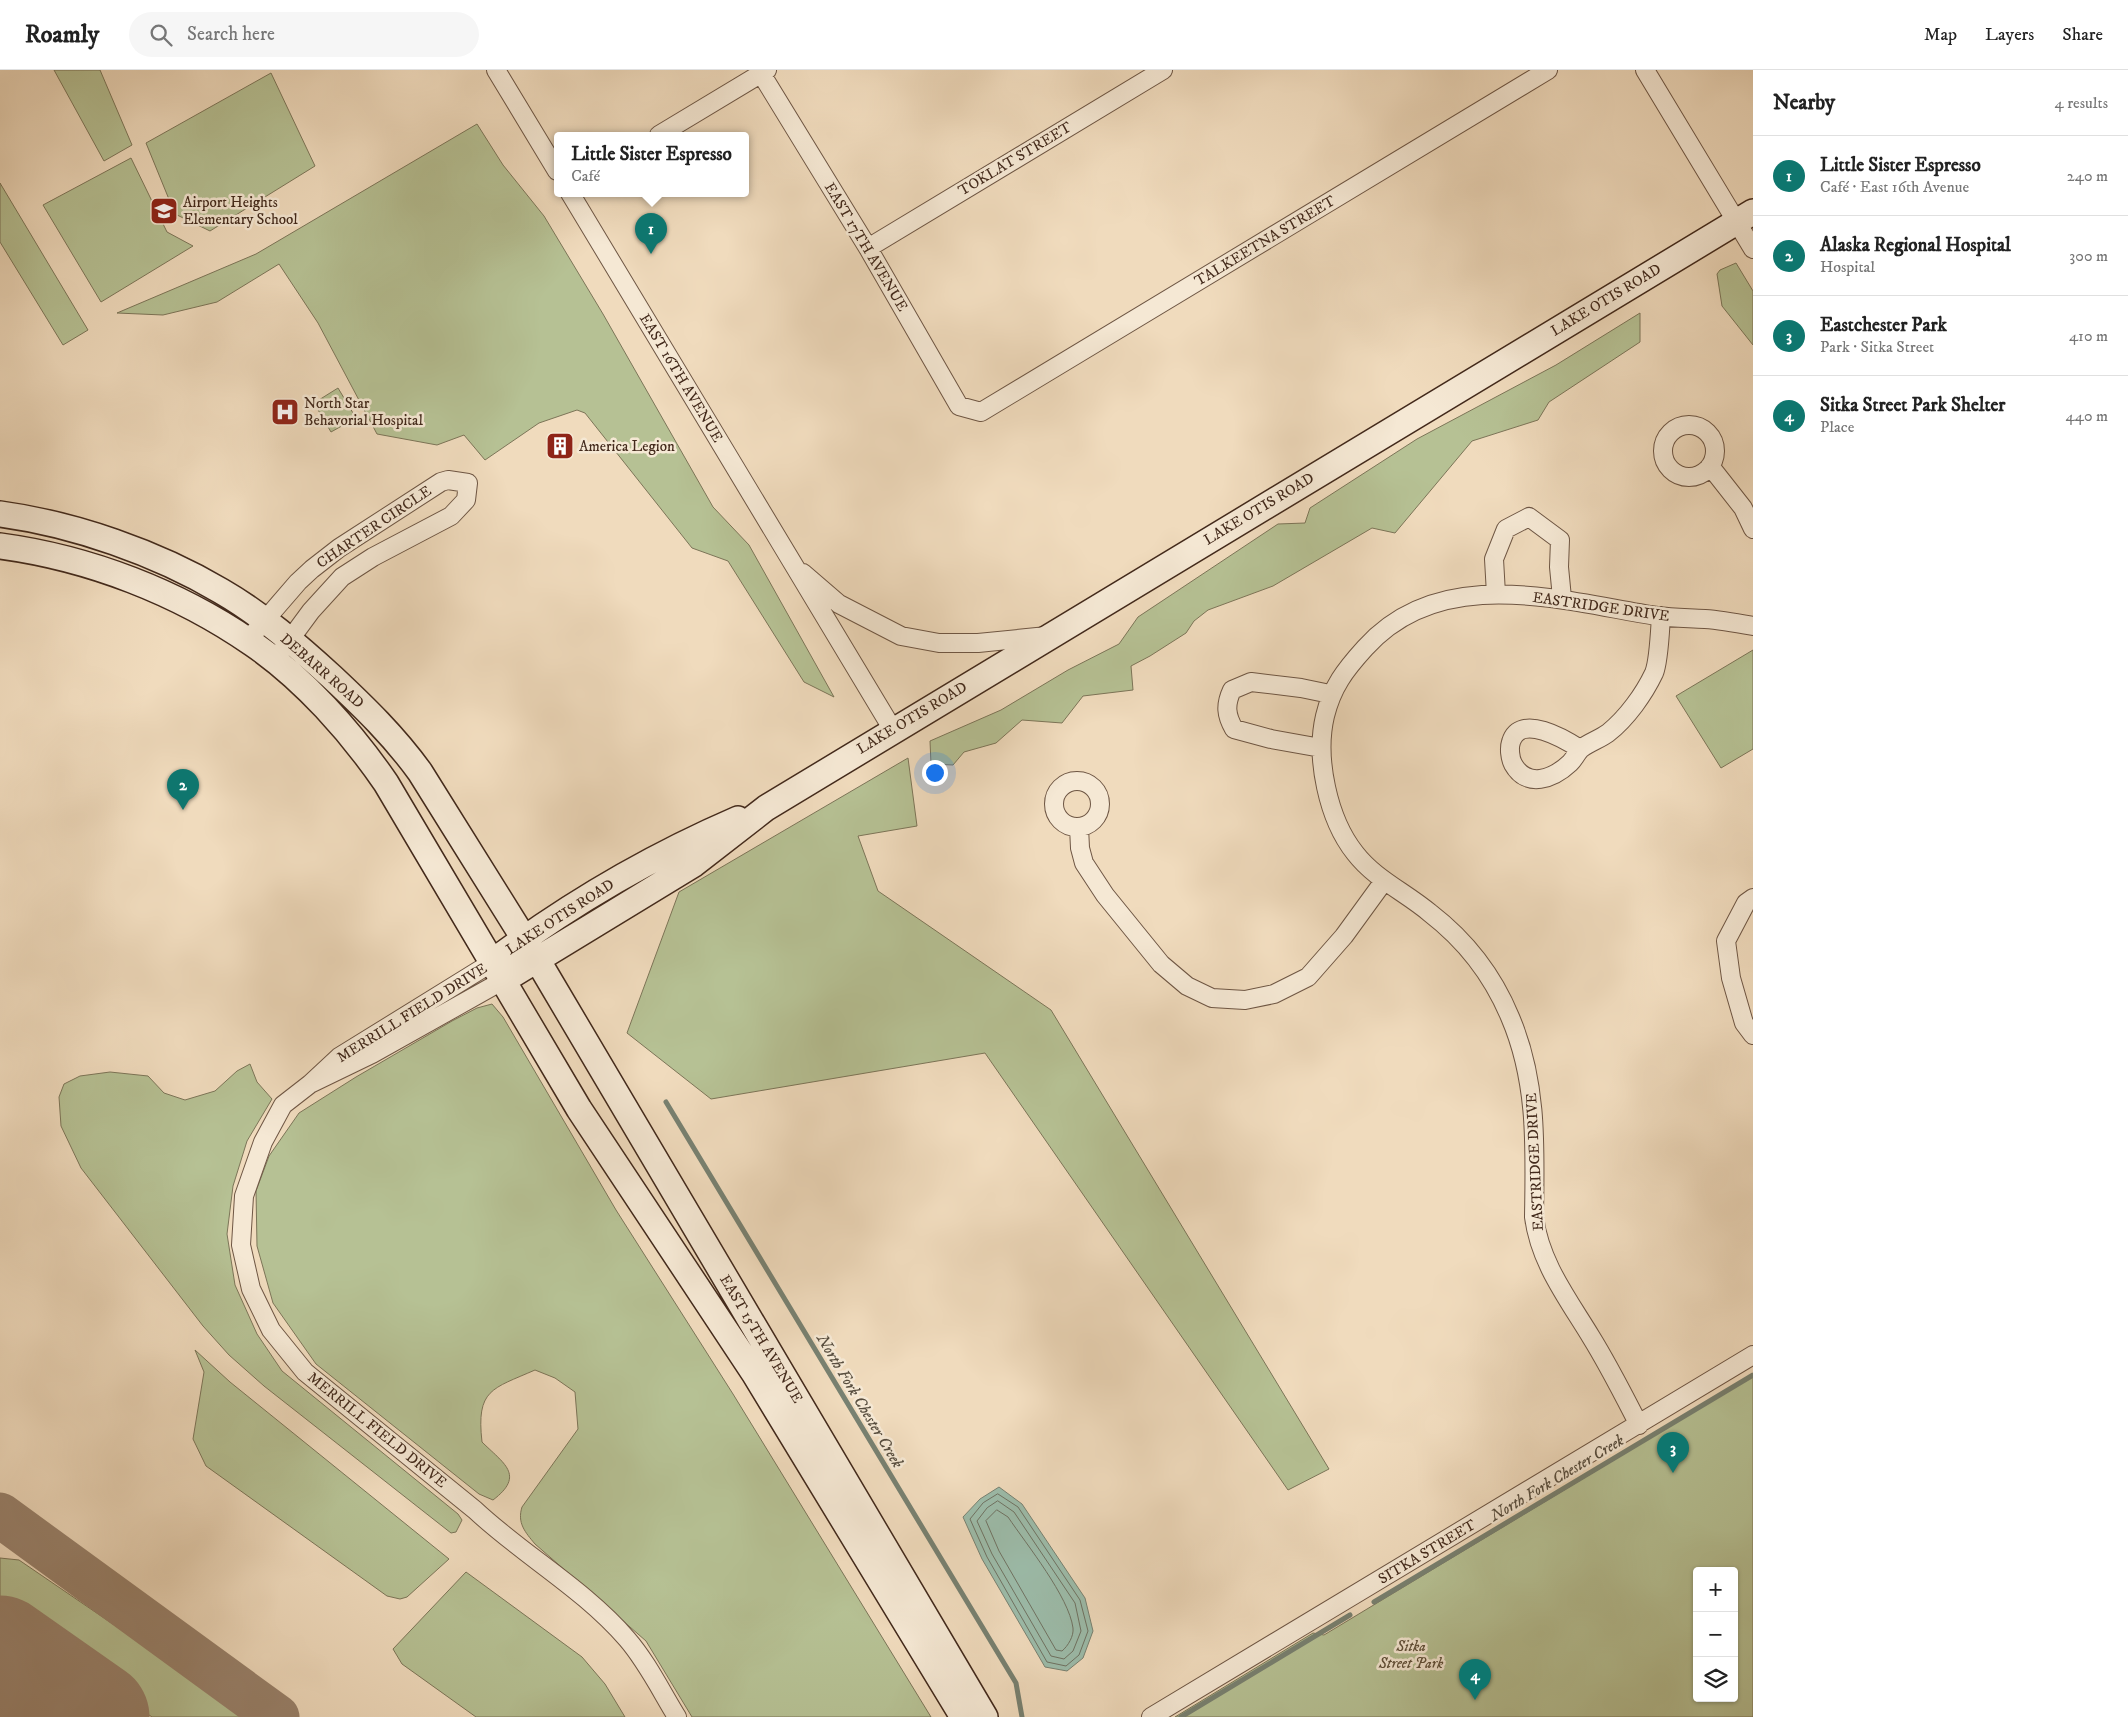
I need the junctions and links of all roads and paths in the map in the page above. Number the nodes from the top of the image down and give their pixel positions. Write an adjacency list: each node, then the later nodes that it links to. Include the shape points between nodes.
1 (496, 70): 7 (street)
2 (1163, 70): 10 (street, TOKLAT STREET)
3 (1548, 70): 12 (street, TALKEETNA STREET)
4 (1645, 70): 9 (street)
5 (762, 71): 6 (street); 10 (street, EAST 17TH AVENUE)
6 (664, 132)
7 (554, 166)
8 (572, 197): 17 (street, EAST 16TH AVENUE)
9 (1745, 217): 11 (street); 23 (main road, LAKE OTIS ROAD)
10 (868, 248): 12 (street, EAST 17TH AVENUE, via 959,406)
11 (1753, 249)
12 (981, 412)
13 (1710, 466): 15 (street, via 1743,508)
14 (0, 514): 21 (main road, DEBARR ROAD, via 52,524 161,561 223,592)
15 (1753, 529)
16 (0, 546): 24 (main road, DEBARR ROAD, via 97,567 179,602)
17 (791, 563): 23 (street, EAST 16TH AVENUE, via 838,604 901,636 939,643); 28 (street, EAST 16TH AVENUE)
18 (1496, 594): 19 (street, EASTRIDGE DRIVE); 19 (street, via 1494,559 1506,529 1529,517 1560,540); 27 (street, EASTRIDGE DRIVE, via 1449,599 1424,606 1401,618 1373,638)
19 (1562, 598): 20 (street, EASTRIDGE DRIVE)
20 (1661, 616): 22 (street, EASTRIDGE DRIVE); 30 (street, via 1655,671 1640,696 1609,732)
21 (264, 620): 24 (street, CHARTER CIRCLE); 25 (main road, DEBARR ROAD); 25 (street, CHARTER CIRCLE, via 298,582 355,537 441,482 468,483 466,500 451,516 372,557 342,577)
22 (1753, 626)
23 (1049, 636): 28 (main road, LAKE OTIS ROAD)
24 (248, 640): 26 (main road, DEBARR ROAD)
25 (288, 640): 26 (street, CHARTER CIRCLE); 35 (main road, DEBARR ROAD, via 400,744)
26 (274, 662): 37 (main road, DEBARR ROAD, via 319,701 369,759)
27 (1330, 694): 29 (street, EASTRIDGE DRIVE); 29 (street, via 1252,682 1232,690 1227,702 1227,717 1234,729)
28 (893, 730): 31 (main road, LAKE OTIS ROAD)
29 (1321, 748): 33 (street, EASTRIDGE DRIVE, via 1327,795 1337,822 1355,853)
30 (1580, 749)
31 (766, 808): 35 (main road, LAKE OTIS ROAD, via 683,844 638,868); 36 (main road, LAKE OTIS ROAD, via 694,864)
32 (1079, 827): 33 (street, via 1084,863 1104,895 1161,964 1187,986 1212,998 1245,1000 1274,994 1308,977)
33 (1384, 882): 40 (street, EASTRIDGE DRIVE, via 1429,912 1462,941 1490,979 1510,1017 1530,1084 1536,1232 1554,1277)
34 (1753, 898): 38 (street, via 1746,903 1726,941 1731,978 1744,1023)
35 (524, 938): 36 (main road, DEBARR ROAD); 37 (main road, LAKE OTIS ROAD)
36 (538, 961): 37 (main road, LAKE OTIS ROAD); 43 (main road, EAST 15TH AVENUE)
37 (497, 972): 41 (street, MERRILL FIELD DRIVE, via 380,1050 310,1084 283,1105 262,1142 244,1196 241,1245 251,1289 271,1330 306,1372 598,1609 628,1640); 42 (main road, EAST 15TH AVENUE, via 579,1109 754,1372)
38 (1753, 1035)
39 (1753, 1355): 40 (street, SITKA STREET)
40 (1640, 1425): 44 (street, SITKA STREET)
41 (677, 1717)
42 (963, 1717)
43 (985, 1717)
44 (1151, 1717)

